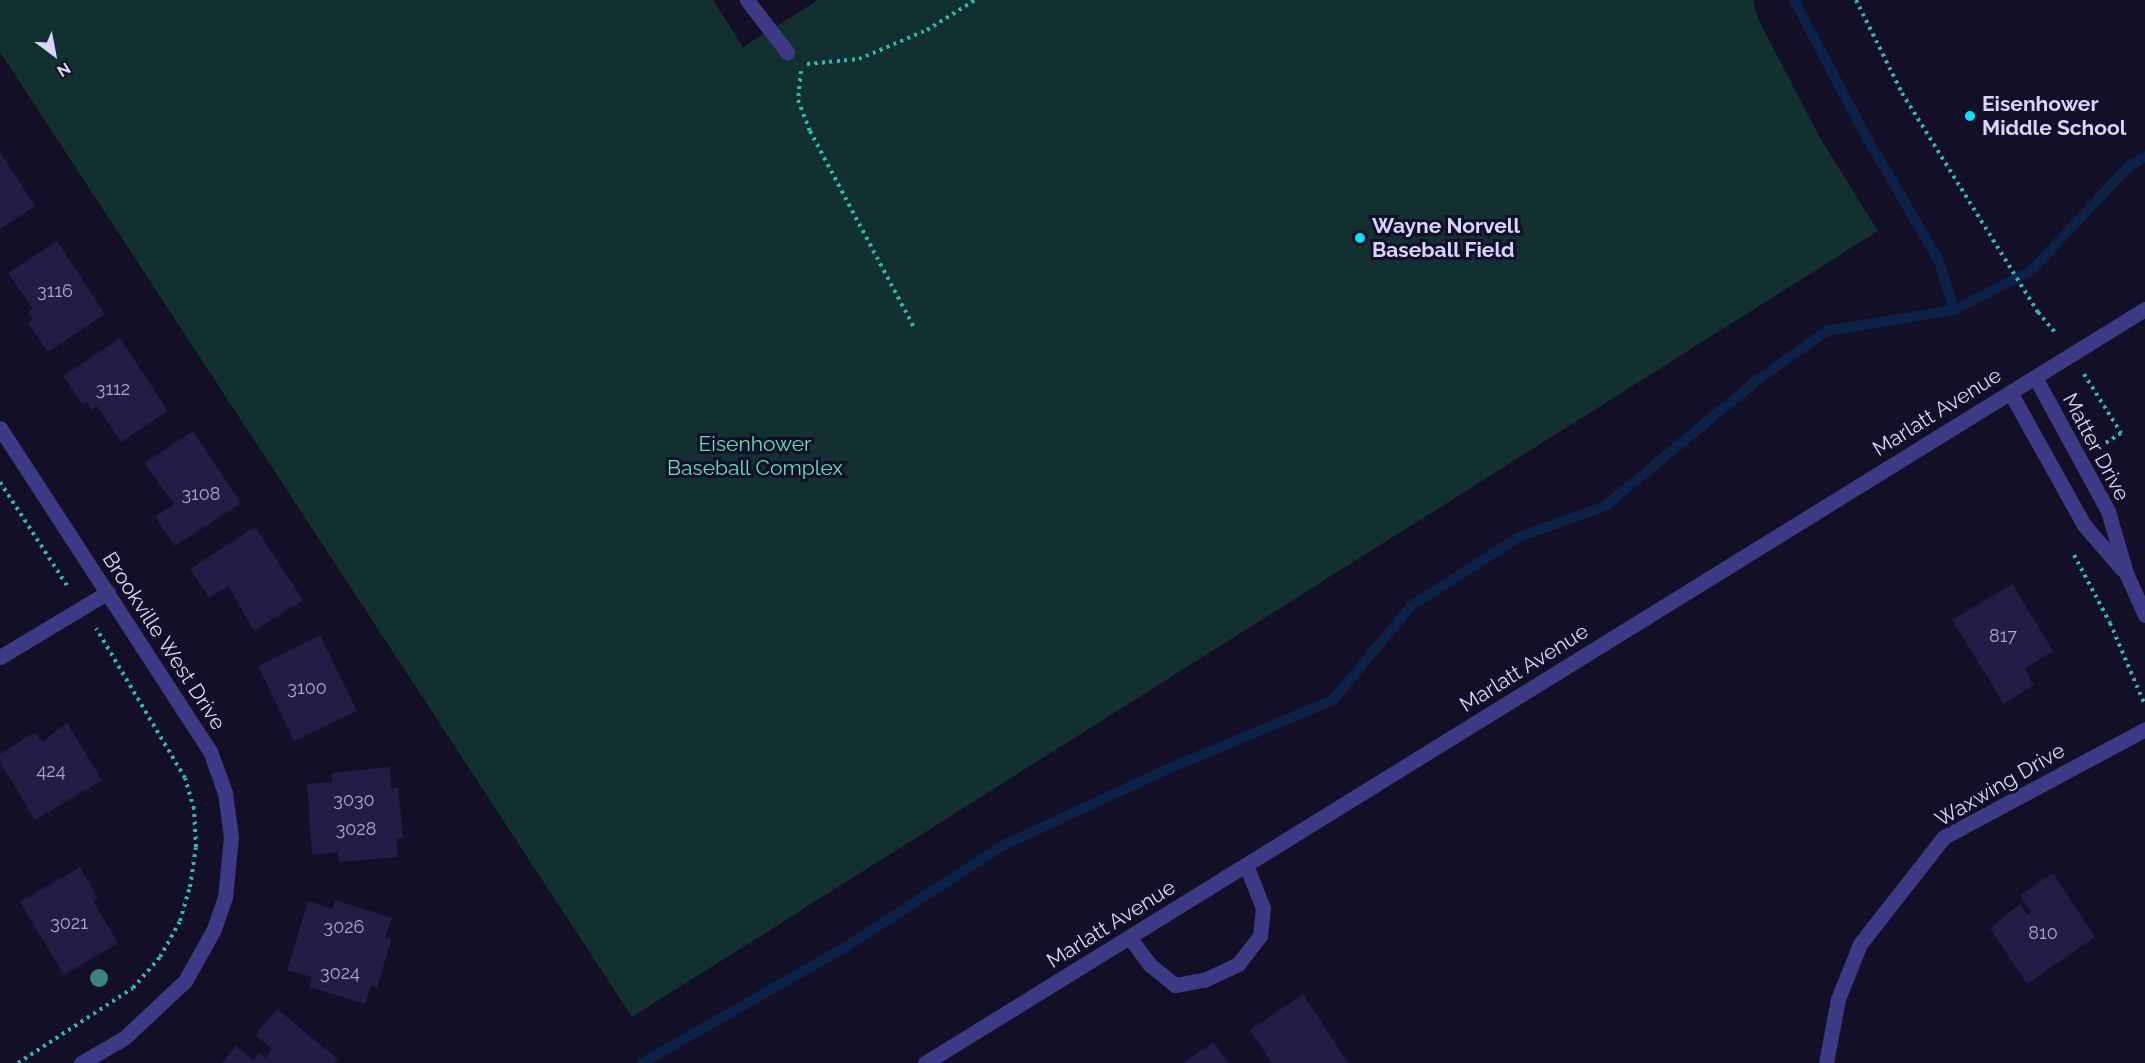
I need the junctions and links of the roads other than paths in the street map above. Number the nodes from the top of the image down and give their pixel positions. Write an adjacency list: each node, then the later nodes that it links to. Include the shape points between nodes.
1 (747, 0): 2 (street)
2 (787, 52)
3 (2145, 309): 4 (street, Marlatt Avenue)
4 (2035, 377): 5 (street, Marlatt Avenue); 7 (street, Matter Drive, via 2108,511)
5 (2010, 392): 7 (street, Matter Drive, via 2084,525); 12 (street, Marlatt Avenue)
6 (0, 428): 8 (street, Brookville West Drive)
7 (2126, 573): 9 (street, Matter Drive)
8 (108, 592): 10 (street); 14 (street, Brookville West Drive, via 210,751 225,793 231,837 225,897 213,931 185,981 124,1038)
9 (2145, 615)
10 (0, 657)
11 (2145, 729): 16 (street, Waxwing Drive, via 1944,837 1860,944 1838,999)
12 (1245, 865): 13 (street, Marlatt Avenue); 13 (street, via 1263,908 1260,936 1238,964 1204,980 1174,985 1149,964)
13 (1129, 937): 15 (street, Marlatt Avenue)
14 (81, 1063)
15 (925, 1063)
16 (1826, 1063)

